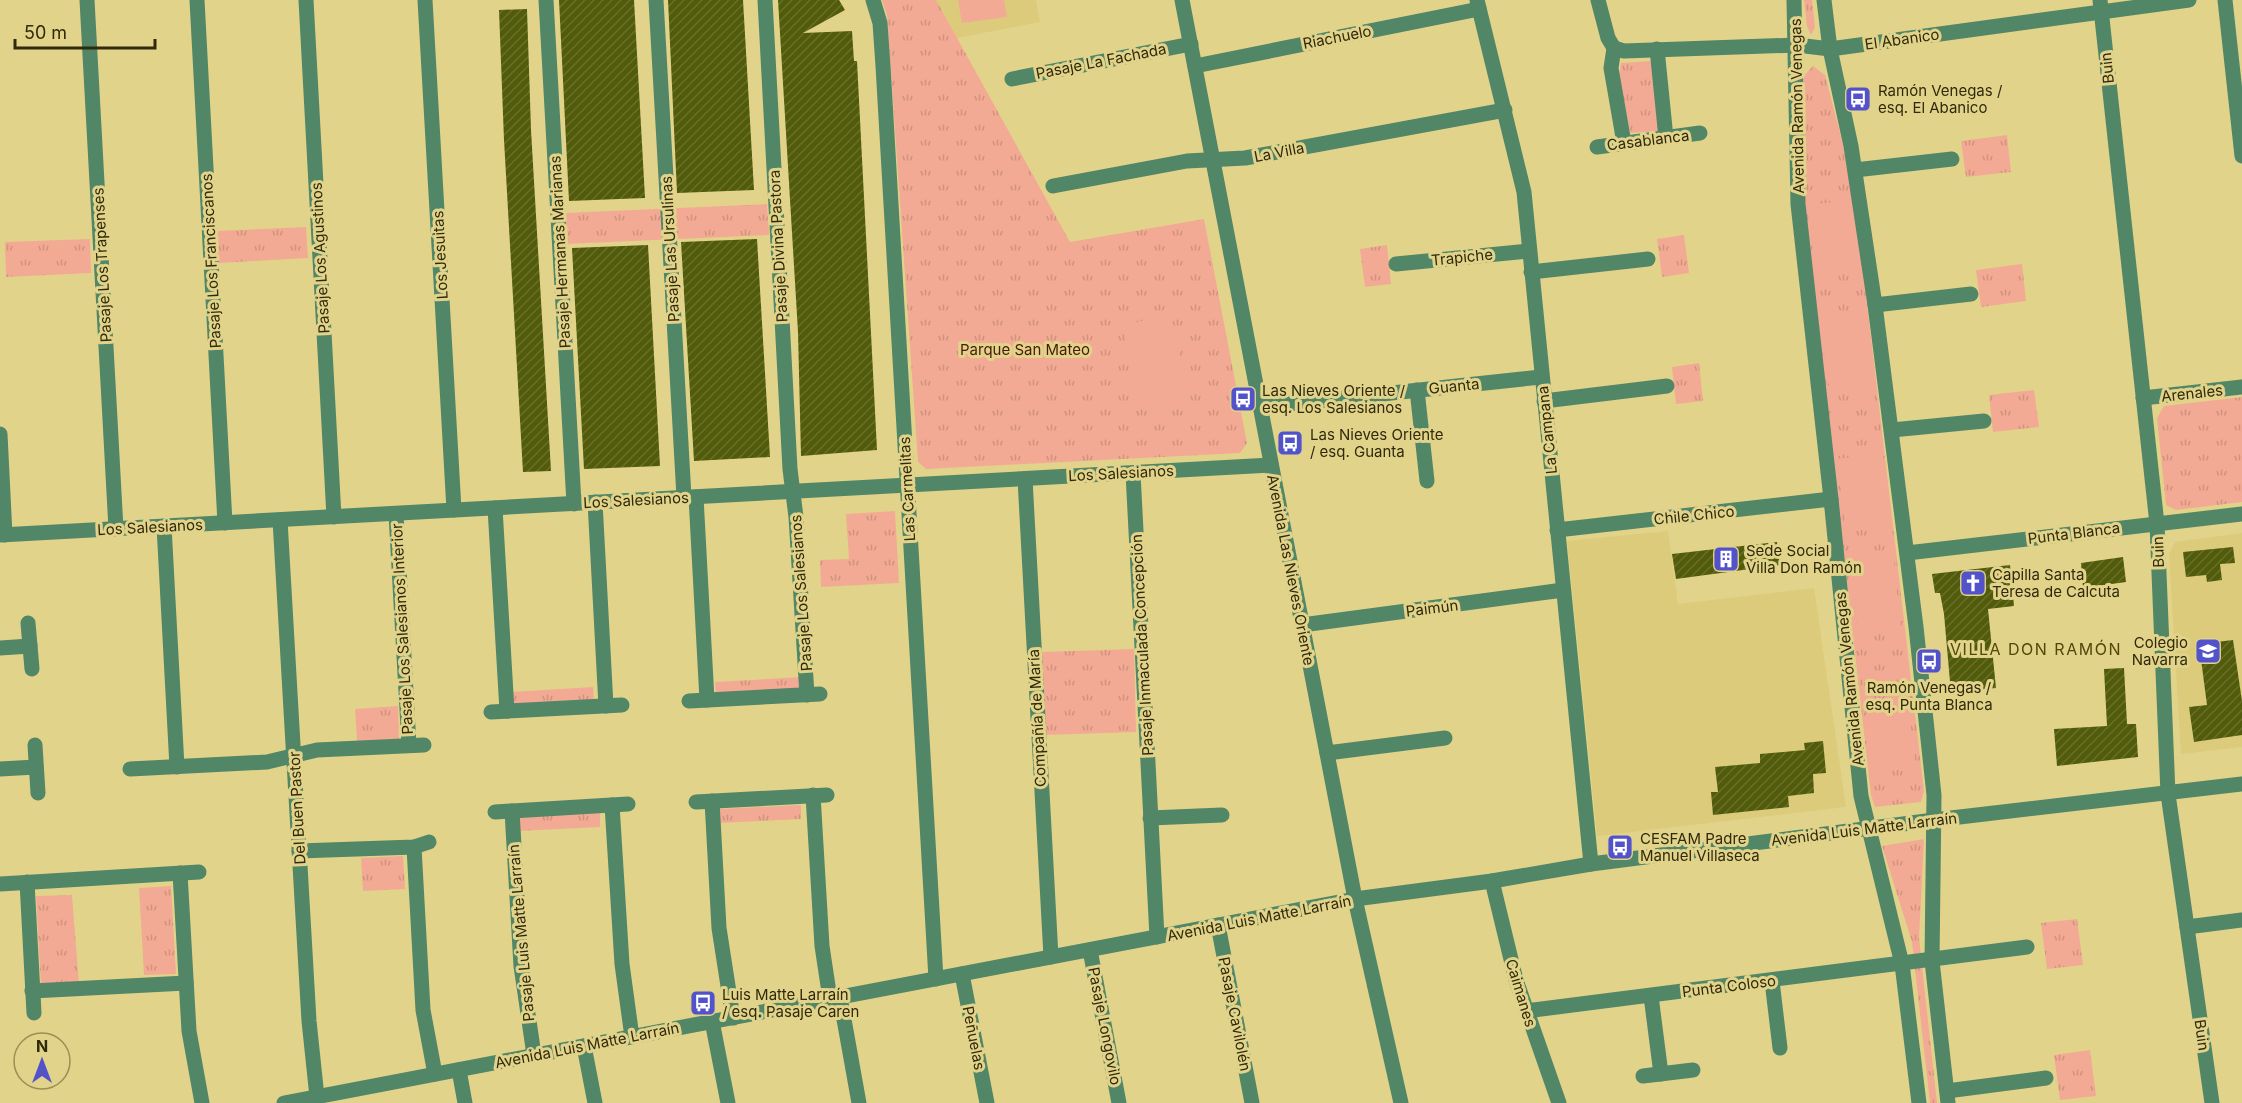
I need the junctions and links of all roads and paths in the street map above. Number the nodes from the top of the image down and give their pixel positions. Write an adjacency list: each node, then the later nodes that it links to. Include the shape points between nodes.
1 (87, 0): 69 (street, Pasaje Los Trapenses)
2 (197, 0): 66 (street, Pasaje Los Franciscanos)
3 (306, 0): 64 (street, Pasaje Los Agustinos)
4 (425, 0): 61 (street, Los Jesuitas)
5 (546, 0): 59 (street, Pasaje Hermanas Marianas)
6 (656, 0): 56 (street, Pasaje Las Ursulinas)
7 (765, 0): 55 (street, Pasaje Divina Pastora)
8 (873, 0): 54 (street, Las Carmelitas, via 880,23)
9 (1182, 0): 17 (street, Avenida Las Nieves Oriente)
10 (1598, 0): 19 (street)
11 (1794, 0): 18 (street, Avenida Ramón Venegas)
12 (1824, 0): 21 (street, Avenida Ramón Venegas)
13 (2188, 0): 16 (street, El Abanico)
14 (2225, 0): 29 (street)
15 (1478, 5): 22 (street, Riachuelo); 24 (street, La Campana)
16 (2101, 6): 21 (street, El Abanico); 44 (street, Buin)
17 (1191, 44): 22 (street, Avenida Las Nieves Oriente); 23 (street, Pasaje La Fachada)
18 (1797, 45): 20 (street, El Abanico); 21 (street, El Abanico); 57 (street, Avenida Ramón Venegas, via 1797,192)
19 (1614, 48): 20 (street, El Abanico); 27 (street, via 1611,68)
20 (1658, 49): 26 (street)
21 (1830, 49): 32 (street, Avenida Ramón Venegas)
22 (1195, 66): 31 (street, Avenida Las Nieves Oriente)
23 (1012, 79)
24 (1505, 110): 31 (street, La Villa, via 1245,158); 34 (street, La Campana, via 1521,177)
25 (1700, 134): 26 (street, Casablanca)
26 (1665, 138): 27 (street, Casablanca)
27 (1624, 143): 28 (street, Casablanca)
28 (1597, 147)
29 (2242, 156)
30 (1953, 159): 32 (street)
31 (1213, 160): 33 (street, La Villa, via 1187,161); 46 (street, Avenida Las Nieves Oriente)
32 (1855, 170): 39 (street, Avenida Ramón Venegas)
33 (1053, 186)
34 (1529, 251): 36 (street, Trapiche); 37 (street, La Campana)
35 (1648, 259): 37 (street)
36 (1396, 264)
37 (1531, 272): 40 (street, La Campana)
38 (1971, 294): 39 (street)
39 (1875, 305): 48 (street, Avenida Ramón Venegas)
40 (1541, 377): 43 (street, Guanta); 45 (street, La Campana)
41 (1667, 386): 45 (street)
42 (2242, 387): 44 (street, Arenales)
43 (1417, 390): 46 (street, Guanta); 53 (street)
44 (2143, 398): 67 (street, Buin)
45 (1544, 401): 70 (street, La Campana)
46 (1260, 407): 50 (street, Avenida Las Nieves Oriente)
47 (1984, 421): 48 (street)
48 (1892, 430): 72 (street, Avenida Ramón Venegas)
49 (0, 434): 71 (street)
50 (1271, 465): 51 (street, Los Salesianos); 75 (street, Avenida Las Nieves Oriente)
51 (1133, 473): 52 (street, Los Salesianos); 103 (street, Pasaje Inmaculada Concepción)
52 (1025, 478): 54 (street, Los Salesianos); 120 (street, Compañía de María)
53 (1427, 481)
54 (907, 485): 55 (street, Los Salesianos); 124 (street, Las Carmelitas)
55 (793, 492): 56 (street, Los Salesianos); 79 (street, Pasaje Los Salesianos, via 813,694)
56 (690, 497): 58 (street, Los Salesianos); 79 (street)
57 (1831, 499): 70 (street, Chile Chico); 105 (street, Avenida Ramón Venegas, via 1861,796)
58 (595, 502): 59 (street, Los Salesianos); 82 (street)
59 (574, 504): 60 (street, Los Salesianos)
60 (495, 508): 61 (street, Los Salesianos); 83 (street)
61 (454, 510): 62 (street, Los Salesianos)
62 (396, 514): 64 (street, Los Salesianos); 88 (street, Pasaje Los Salesianos Interior, via 417,745 317,750)
63 (2242, 514): 67 (street, Punta Blanca)
64 (334, 517): 65 (street, Los Salesianos)
65 (280, 520): 66 (street, Los Salesianos); 88 (street, Del Buen Pastor)
66 (225, 523): 68 (street, Los Salesianos)
67 (2157, 524): 72 (street, Punta Blanca); 95 (street, Buin)
68 (164, 526): 69 (street, Los Salesianos); 90 (street)
69 (116, 529): 71 (street, Los Salesianos)
70 (1557, 530): 73 (street, La Campana)
71 (3, 535)
72 (1907, 553): 104 (street, Avenida Ramón Venegas)
73 (1563, 590): 75 (street, Paimún); 107 (street, La Campana)
74 (28, 623): 76 (street)
75 (1302, 625): 87 (street, Avenida Las Nieves Oriente)
76 (30, 646): 77 (street); 78 (street)
77 (0, 648)
78 (32, 669)
79 (707, 700): 80 (street, Pasaje Los Salesianos)
80 (689, 701)
81 (622, 705): 82 (street)
82 (606, 706): 83 (street)
83 (507, 711): 84 (street)
84 (491, 712)
85 (1445, 738): 87 (street)
86 (35, 745): 89 (street)
87 (1327, 753): 113 (street, Avenida Las Nieves Oriente)
88 (294, 756): 90 (street, Pasaje Los Salesianos Interior, via 267,762); 106 (street, Del Buen Pastor)
89 (36, 767): 91 (street); 94 (street)
90 (177, 767): 92 (street, Pasaje Los Salesianos Interior)
91 (0, 769)
92 (130, 769)
93 (2242, 784): 95 (street, Avenida Luis Matte Larraín)
94 (38, 793)
95 (2168, 794): 104 (street, Avenida Luis Matte Larraín); 116 (street, Buin)
96 (712, 801): 97 (street); 129 (street, via 820,795 822,946); 132 (street, via 719,928)
97 (696, 802)
98 (628, 804): 99 (street)
99 (612, 805): 100 (street); 134 (street, via 620,945)
100 (512, 811): 101 (street); 137 (street, Pasaje Luis Matte Larraín, via 524,991)
101 (495, 812)
102 (1222, 815): 103 (street)
103 (1150, 818): 117 (street, Pasaje Inmaculada Concepción)
104 (1934, 820): 105 (street, Avenida Luis Matte Larraín); 121 (street, Avenida Ramón Venegas)
105 (1870, 828): 107 (street, Avenida Luis Matte Larraín); 122 (street, Avenida Ramón Venegas)
106 (299, 850): 140 (street, via 421,845 423,1010); 144 (street, Del Buen Pastor)
107 (1591, 864): 110 (street, Avenida Luis Matte Larraín)
108 (200, 872): 109 (street)
109 (180, 873): 111 (street); 126 (street)
110 (1492, 881): 113 (street, Avenida Luis Matte Larraín); 130 (street, Caimanes)
111 (27, 882): 112 (street); 127 (street)
112 (0, 884)
113 (1355, 899): 115 (street, Avenida Luis Matte Larraín); 156 (street, Avenida Las Nieves Oriente)
114 (2242, 920): 116 (street)
115 (1218, 925): 117 (street, Avenida Luis Matte Larraín); 155 (street, Pasaje Cavilolén)
116 (2187, 927): 159 (street, Buin)
117 (1157, 937): 119 (street, Avenida Luis Matte Larraín)
118 (2027, 947): 121 (street, Punta Coloso)
119 (1090, 950): 120 (street, Avenida Luis Matte Larraín); 154 (street, Pasaje Longovilo)
120 (1051, 957): 123 (street, Avenida Luis Matte Larraín)
121 (1932, 961): 122 (street, Punta Coloso); 146 (street, Avenida Ramón Venegas)
122 (1902, 964): 125 (street, Punta Coloso); 158 (street, Avenida Ramón Venegas)
123 (962, 974): 124 (street, Avenida Luis Matte Larraín); 153 (street, Peñuelas)
124 (936, 979): 129 (street, Avenida Luis Matte Larraín)
125 (1772, 981): 128 (street, Punta Coloso); 136 (street)
126 (186, 983): 127 (street); 147 (street, via 189,1031)
127 (32, 991): 131 (street)
128 (1652, 996): 130 (street, Punta Coloso); 141 (street)
129 (835, 998): 132 (street, Avenida Luis Matte Larraín); 152 (street)
130 (1526, 1011): 157 (street, Caimanes)
131 (34, 1013)
132 (733, 1018): 133 (street, Avenida Luis Matte Larraín)
133 (712, 1021): 134 (street, Avenida Luis Matte Larraín); 151 (street)
134 (632, 1037): 135 (street, Avenida Luis Matte Larraín)
135 (584, 1046): 137 (street, Avenida Luis Matte Larraín); 150 (street)
136 (1780, 1048)
137 (534, 1055): 138 (street, Avenida Luis Matte Larraín)
138 (459, 1070): 140 (street, Avenida Luis Matte Larraín); 149 (street)
139 (1693, 1070): 141 (street)
140 (435, 1074): 145 (street, Avenida Luis Matte Larraín)
141 (1660, 1074): 142 (street)
142 (1643, 1076)
143 (2046, 1078): 146 (street)
144 (317, 1097): 145 (street, Avenida Luis Matte Larraín); 148 (street, Avenida Luis Matte Larraín)
145 (347, 1097)
146 (1948, 1097)
147 (202, 1103)
148 (284, 1103)
149 (465, 1103)
150 (595, 1103)
151 (728, 1103)
152 (859, 1103)
153 (987, 1103)
154 (1119, 1103)
155 (1252, 1103)
156 (1401, 1103)
157 (1559, 1103)
158 (1919, 1103)
159 (2211, 1103)

